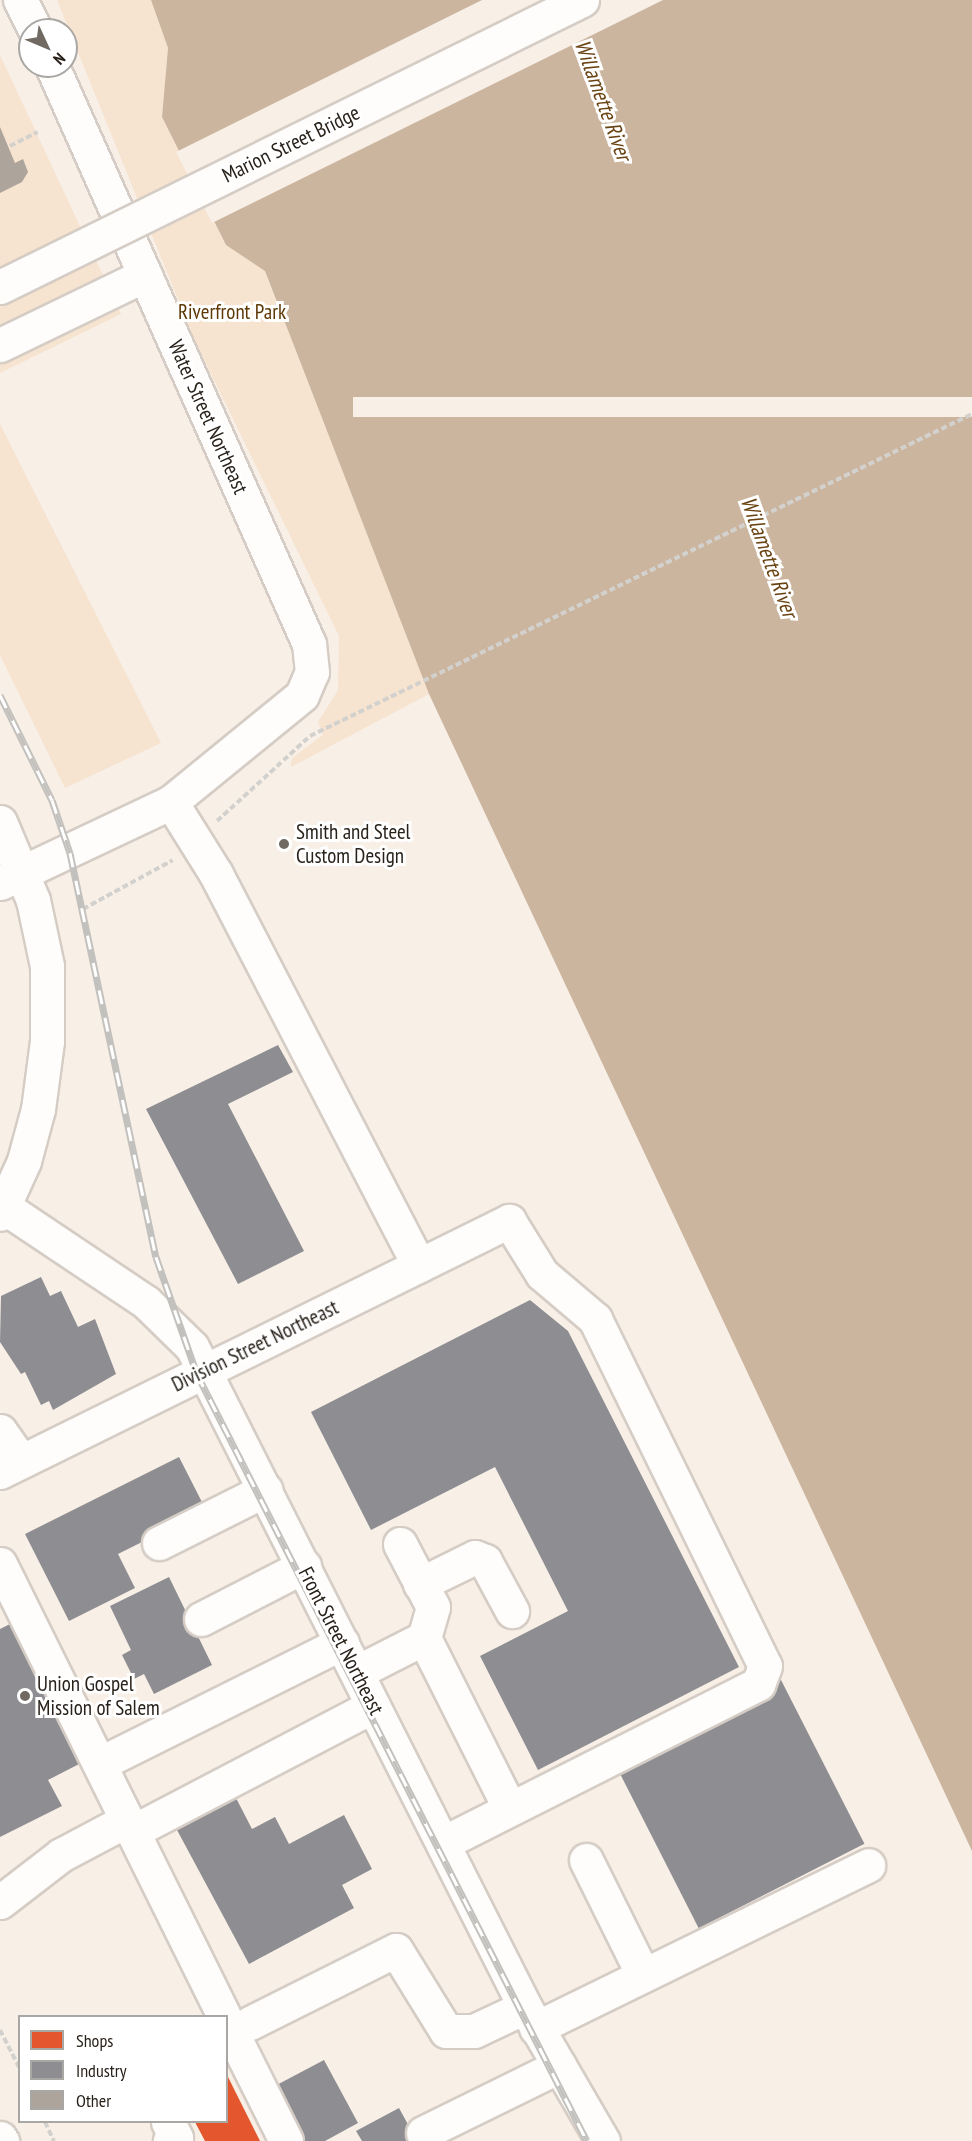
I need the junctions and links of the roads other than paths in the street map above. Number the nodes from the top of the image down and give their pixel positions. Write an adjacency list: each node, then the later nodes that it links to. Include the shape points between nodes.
1 (20, 0): 3 (main road)
2 (582, 0): 6 (main road, Marion Street Bridge, bridge)
3 (29, 18)
4 (57, 78): 5 (main road, Water Street Northeast)
5 (145, 275): 7 (main road); 8 (main road, Water Street Northeast, via 309,644 312,672 302,695)
6 (0, 287)
7 (0, 345)
8 (171, 802): 10 (main road); 12 (main road, via 216,873)
9 (0, 822): 10 (main road, Front Street Northeast)
10 (11, 877): 11 (main road, Front Street Northeast, via 47,966 47,1041 38,1109)
11 (1, 1207): 13 (main road, Front Street Northeast, via 146,1302 180,1333)
12 (419, 1265): 13 (main road, Division Street Northeast); 29 (main road, Division Street Northeast, via 509,1221 542,1274 595,1319 765,1666 758,1684)
13 (205, 1371): 15 (main road, Division Street Northeast); 16 (main road, Front Street Northeast)
14 (0, 1431): 15 (main road)
15 (10, 1467)
16 (265, 1490): 17 (main road); 20 (main road, Front Street Northeast)
17 (159, 1543)
18 (400, 1544): 21 (main road)
19 (0, 1564): 30 (main road)
20 (303, 1566): 23 (main road); 25 (main road, Front Street Northeast)
21 (420, 1584): 22 (main road, via 475,1557 485,1561); 24 (main road, via 433,1607)
22 (512, 1611)
23 (201, 1619)
24 (424, 1638): 26 (main road); 29 (main road)
25 (342, 1643): 26 (main road, Front Street Northeast); 28 (main road)
26 (357, 1672): 27 (main road, Front Street Northeast)
27 (374, 1706): 30 (main road); 31 (main road, Front Street Northeast)
28 (113, 1757)
29 (510, 1809): 31 (main road)
30 (137, 1822): 34 (main road, via 60,1854); 37 (main road)
31 (443, 1843): 36 (main road, Front Street Northeast)
32 (586, 1860): 35 (main road)
33 (868, 1865): 35 (main road)
34 (0, 1902)
35 (643, 1975): 36 (main road)
36 (530, 2017): 37 (main road, via 474,2031 446,2031 396,1950); 38 (main road, Front Street Northeast)
37 (233, 2020): 42 (main road)
38 (559, 2066): 40 (main road); 43 (main road, Front Street Northeast)
39 (169, 2123): 41 (main road, via 176,2138)
40 (423, 2133)
41 (170, 2141)
42 (286, 2141)
43 (603, 2141)

